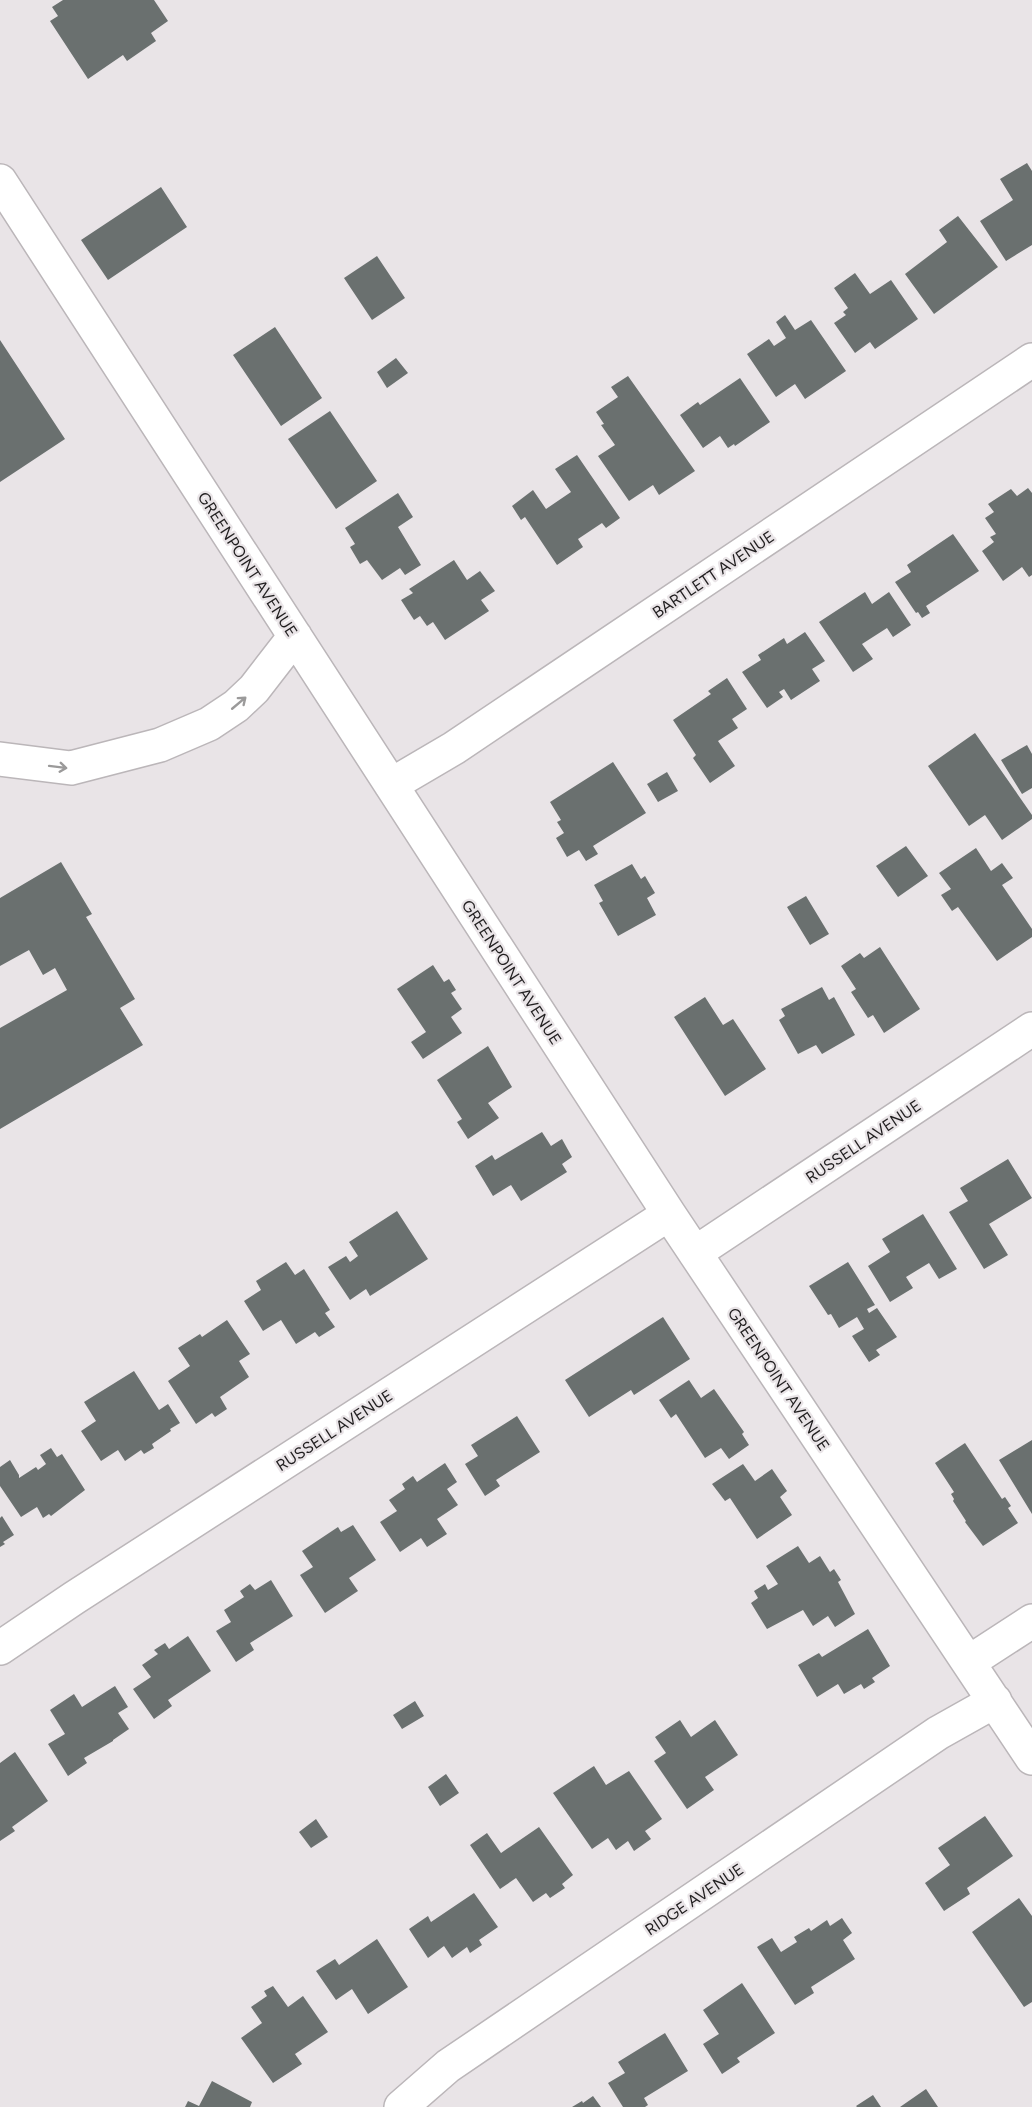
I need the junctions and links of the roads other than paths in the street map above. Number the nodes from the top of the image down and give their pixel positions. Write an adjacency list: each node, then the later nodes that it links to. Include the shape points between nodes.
1 (0, 181): 3 (street, GREENPOINT AVENUE)
2 (1032, 360): 5 (street, BARTLETT AVENUE, via 454,747)
3 (295, 636): 4 (street, one-way to 3, via 70,768 160,745 209,724 236,706); 5 (street, GREENPOINT AVENUE)
4 (0, 759)
5 (391, 785): 7 (street, GREENPOINT AVENUE)
6 (1032, 1029): 8 (street, RUSSELL AVENUE)
7 (669, 1214): 8 (street, GREENPOINT AVENUE); 10 (street, RUSSELL AVENUE)
8 (695, 1253): 11 (street, GREENPOINT AVENUE)
9 (1032, 1621): 11 (street)
10 (0, 1648)
11 (969, 1662): 12 (street, GREENPOINT AVENUE)
12 (995, 1701): 13 (street, GREENPOINT AVENUE); 14 (street, RIDGE AVENUE, via 938,1733 448,2066)
13 (1032, 1758)
14 (401, 2107)

